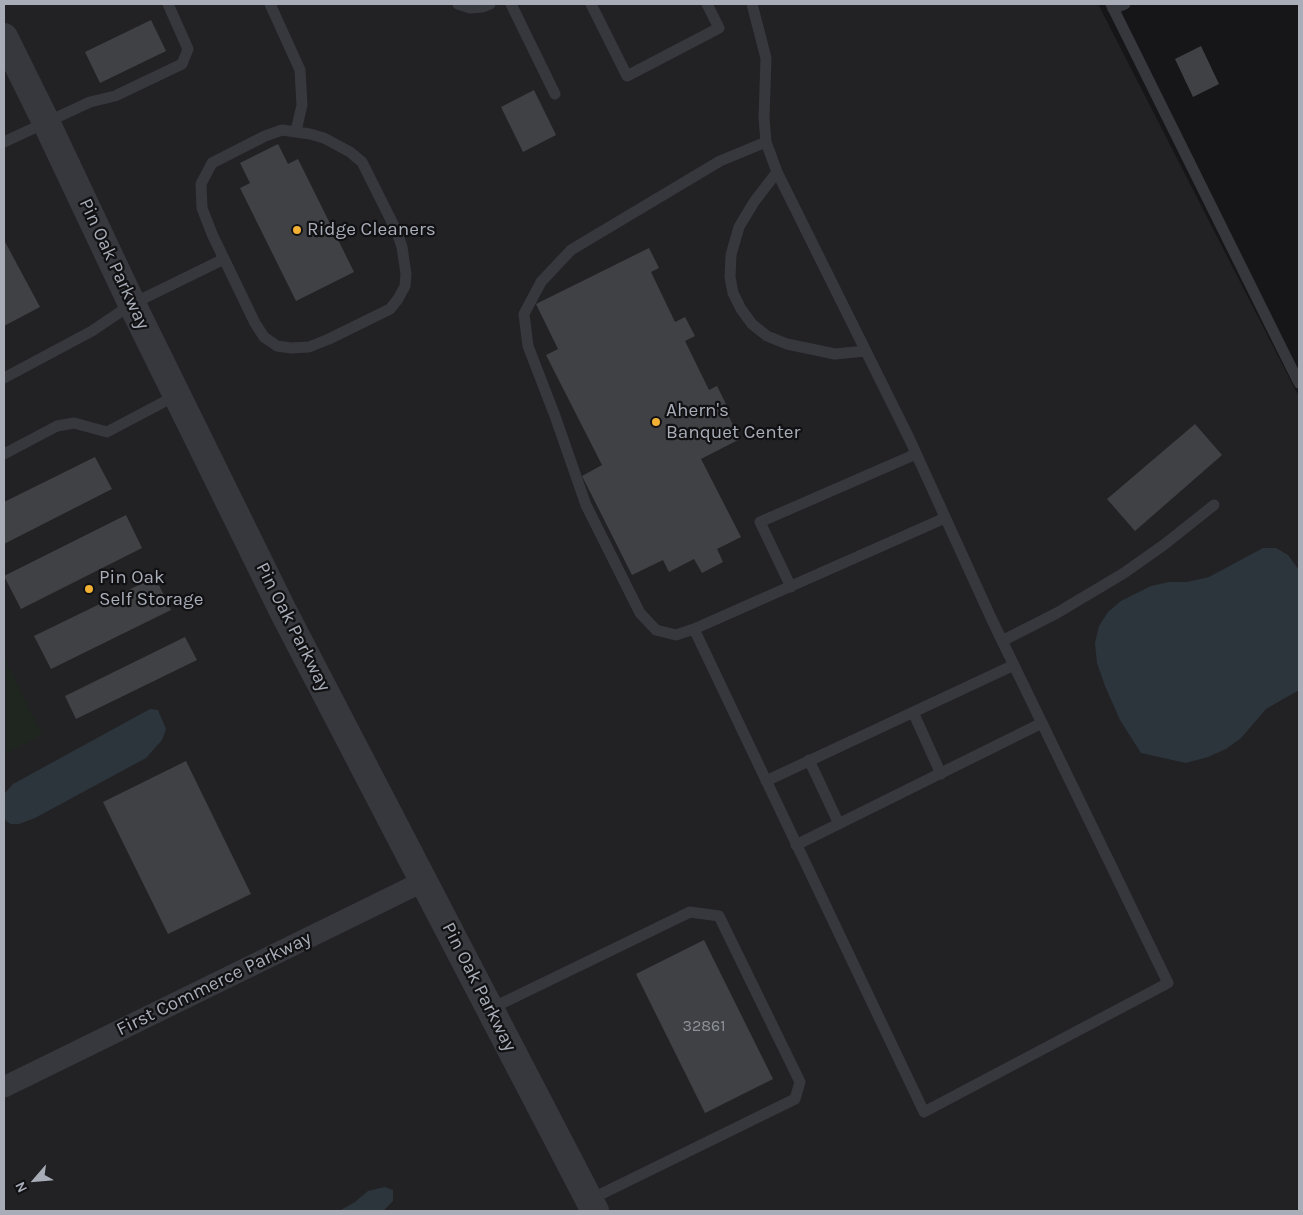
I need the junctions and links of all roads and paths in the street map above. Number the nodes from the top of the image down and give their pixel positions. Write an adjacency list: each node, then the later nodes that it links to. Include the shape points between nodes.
1 (168, 4): 13 (lane, via 188,49 182,64 115,96 90,102)
2 (270, 4): 14 (lane, via 300,70 302,105)
3 (458, 4): 4 (lane, via 482,8)
4 (490, 4)
5 (511, 4): 12 (lane)
6 (591, 4): 7 (lane, via 627,76 719,28)
7 (707, 4)
8 (752, 4): 16 (lane, via 766,58)
9 (1125, 4): 10 (lane)
10 (1112, 7): 22 (lane)
11 (4, 37): 13 (street, Pin Oak Parkway)
12 (555, 94)
13 (46, 122): 15 (lane); 19 (street, Pin Oak Parkway)
14 (296, 131): 18 (lane, via 282,130 265,136 212,163 201,184 202,208); 18 (lane, via 329,140 362,162 398,232 402,247 406,274 405,286 398,299 390,309 309,347 277,346 264,337 255,323)
15 (4, 142)
16 (766, 142): 17 (lane); 29 (lane, via 720,161 572,250 541,282 524,314 528,346 586,505 640,613 656,630 676,635)
17 (777, 172): 20 (lane); 20 (lane, via 739,227 731,254 733,293 752,324 767,336 787,344 835,354)
18 (224, 259): 19 (lane)
19 (132, 304): 21 (lane, via 92,331); 23 (street, Pin Oak Parkway)
20 (866, 351): 25 (lane)
21 (4, 378)
22 (1299, 383)
23 (177, 395): 24 (lane, via 107,432 74,423 57,426); 39 (street, Pin Oak Parkway)
24 (4, 454)
25 (916, 454): 27 (lane); 28 (lane, via 760,522)
26 (1214, 506): 30 (lane, via 1124,573 1058,613)
27 (946, 518): 28 (lane); 30 (lane)
28 (791, 587): 29 (lane)
29 (694, 630): 36 (lane)
30 (1002, 641): 31 (lane)
31 (1014, 666): 32 (lane); 33 (lane)
32 (913, 712): 34 (lane); 35 (lane)
33 (1042, 723): 35 (lane); 38 (lane, via 1168,983 924,1112)
34 (810, 760): 36 (lane); 37 (lane)
35 (941, 774): 37 (lane)
36 (766, 781): 38 (lane)
37 (839, 824): 38 (lane)
38 (796, 845)
39 (424, 881): 40 (street, Pin Oak Parkway); 41 (street, First Commerce Parkway)
40 (490, 1009): 42 (street, Pin Oak Parkway); 42 (lane, via 690,912 719,916 800,1082 795,1099)
41 (4, 1087)
42 (592, 1205)

